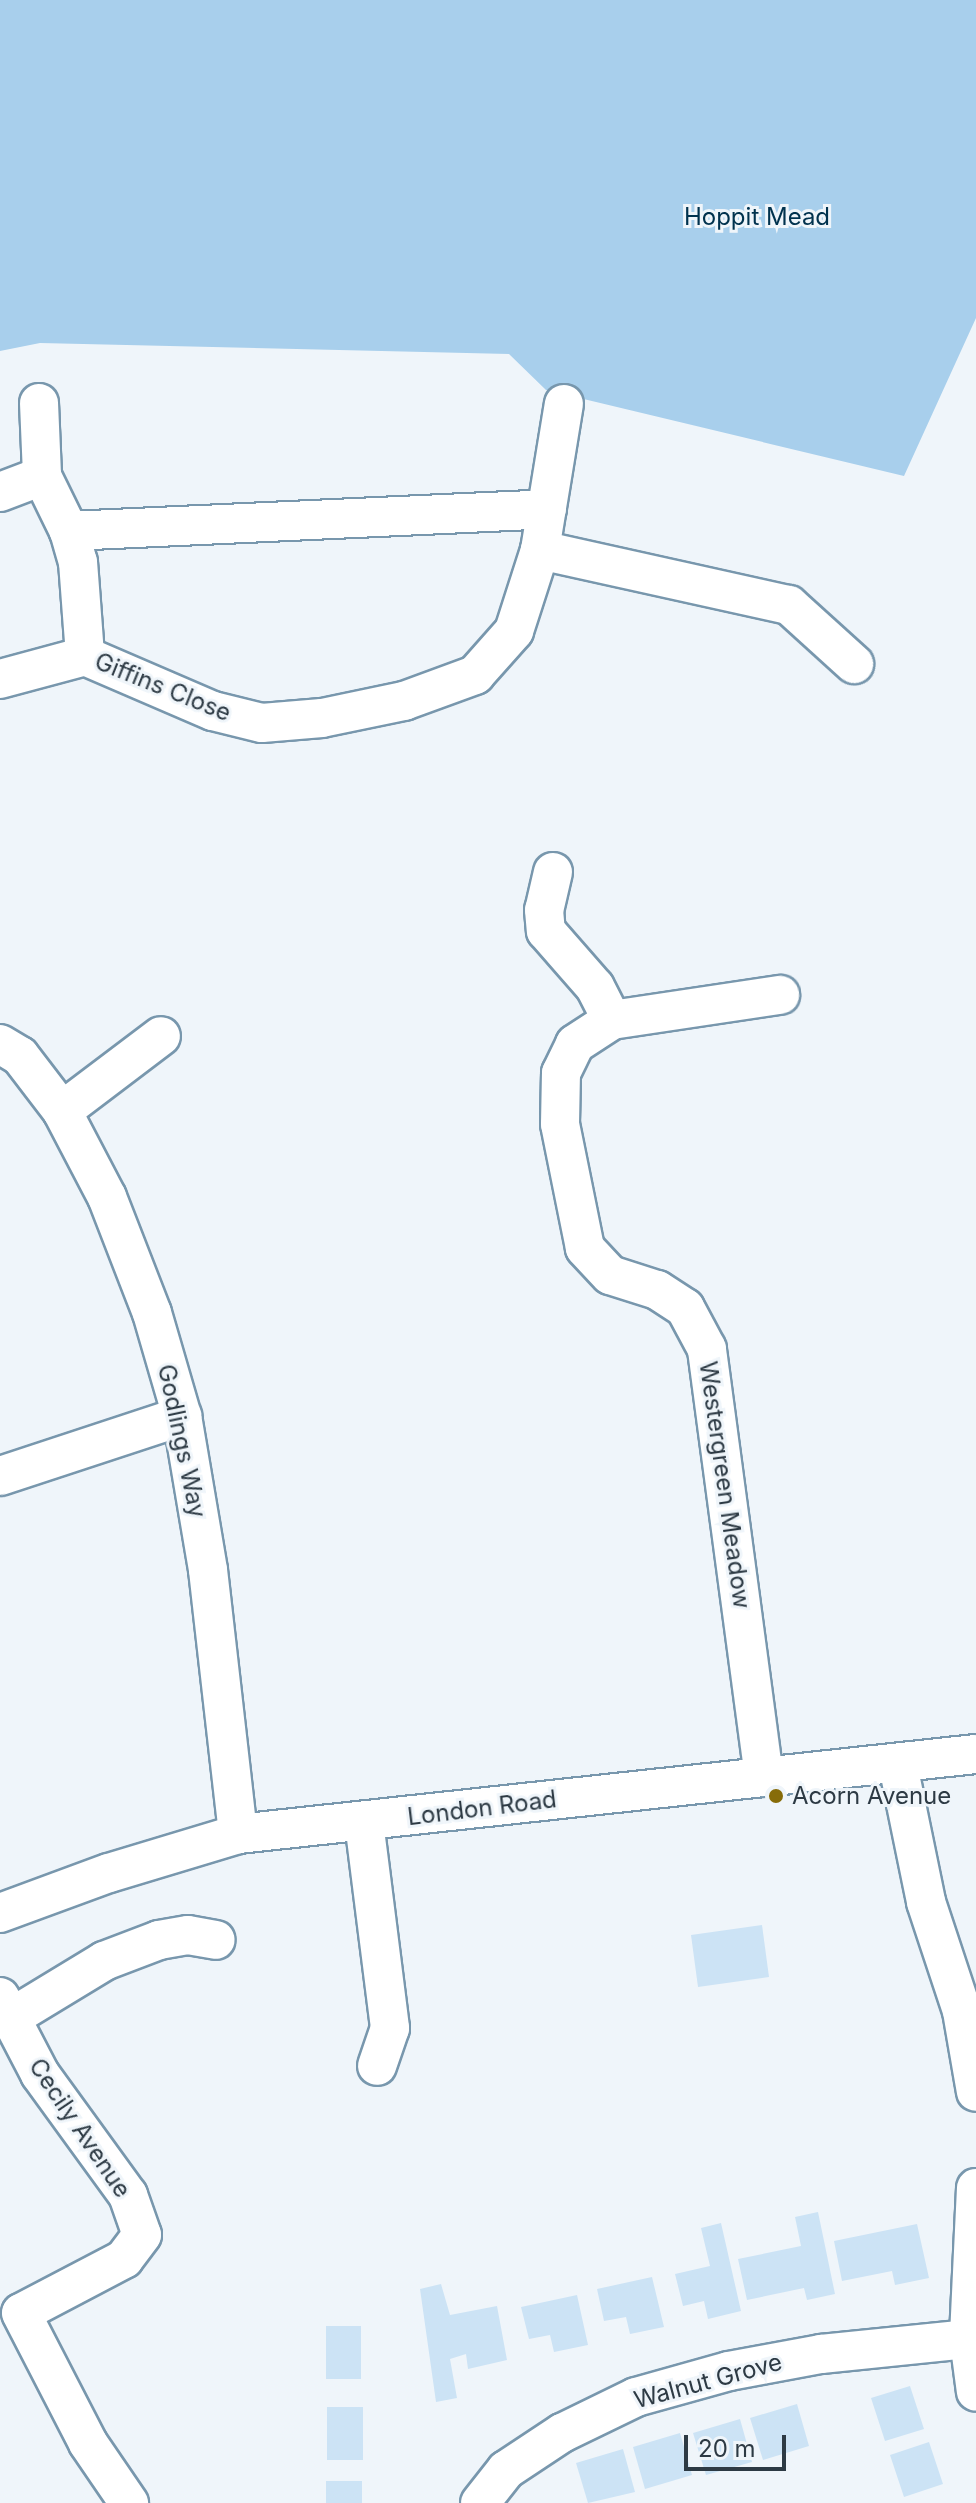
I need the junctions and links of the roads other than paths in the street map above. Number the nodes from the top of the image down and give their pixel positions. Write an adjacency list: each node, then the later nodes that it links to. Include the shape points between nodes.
1 (39, 403): 3 (street, Giffins Close)
2 (564, 404): 5 (street, Giffins Close)
3 (42, 476): 4 (street); 6 (street, Giffins Close)
4 (0, 492)
5 (546, 509): 6 (street); 7 (street, Giffins Close)
6 (69, 531): 8 (street, Giffins Close, via 78,562)
7 (540, 550): 8 (street, Giffins Close, via 514,631 475,675 404,701 322,718 262,723 213,711); 9 (street, via 789,605)
8 (85, 656): 10 (street, Giffins Close)
9 (854, 664)
10 (0, 679)
11 (553, 872): 13 (street, via 544,910 546,931 595,987)
12 (780, 995): 13 (street, Westergreen Meadow)
13 (612, 1020): 21 (street, Westergreen Meadow, via 575,1044 561,1073 560,1124 585,1248 610,1275 657,1290 685,1308 707,1349)
14 (161, 1036): 16 (street)
15 (0, 1044): 16 (street, Godlings Way, via 20,1056)
16 (62, 1111): 17 (street, Godlings Way, via 107,1197 152,1313)
17 (182, 1416): 18 (street); 23 (street, Godlings Way, via 208,1570)
18 (0, 1476)
19 (976, 1754): 20 (street, London Road)
20 (898, 1765): 21 (street, London Road); 28 (street, via 926,1902 962,2011)
21 (764, 1777): 22 (street, London Road)
22 (364, 1822): 23 (street, London Road); 27 (street, via 390,2028)
23 (238, 1834): 24 (street, London Road)
24 (0, 1913)
25 (216, 1940): 26 (street, via 188,1935 159,1940)
26 (6, 2007): 32 (street, Cecily Avenue, via 40,2074 128,2195 142,2235 124,2259 21,2313 88,2443)
27 (377, 2066)
28 (976, 2092)
29 (976, 2188): 30 (street)
30 (969, 2339): 31 (street); 33 (street, Walnut Grove, via 821,2354 729,2371 636,2397 562,2433 506,2470)
31 (976, 2392)
32 (129, 2503)
33 (480, 2503)

